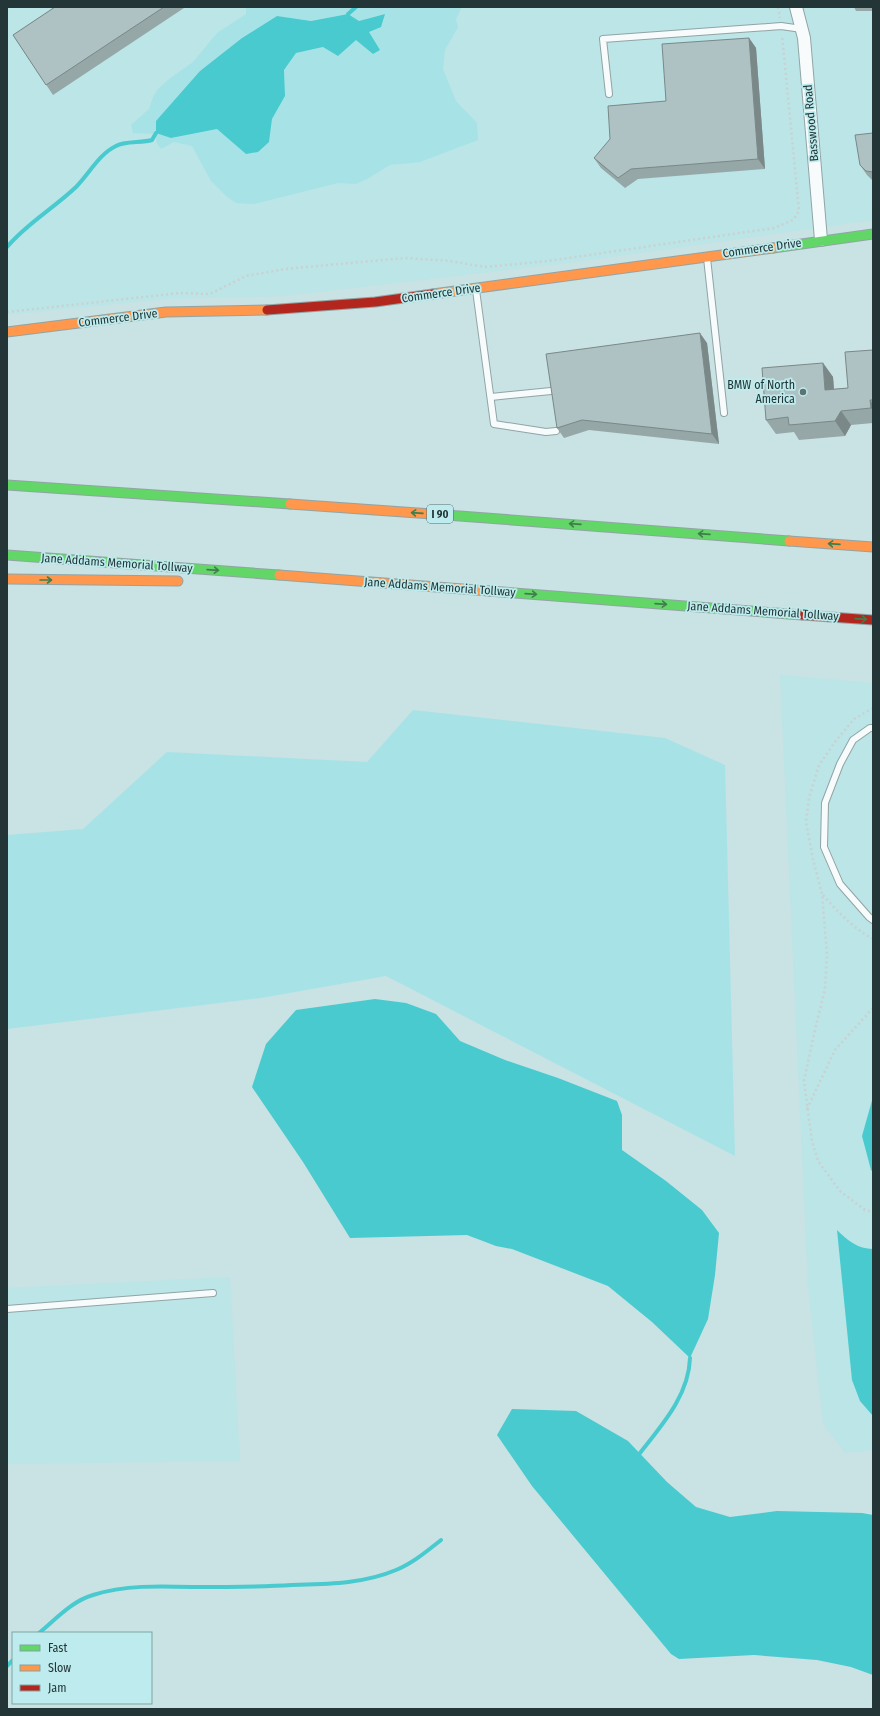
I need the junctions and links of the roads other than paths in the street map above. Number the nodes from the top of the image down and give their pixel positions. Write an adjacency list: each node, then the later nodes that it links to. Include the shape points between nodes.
1 (796, 7): 2 (street, Basswood Road)
2 (802, 29): 3 (lane, via 781,26 603,38); 5 (street, Basswood Road)
3 (609, 94)
4 (873, 234): 5 (main road, Commerce Drive)
5 (821, 240): 6 (main road, Commerce Drive)
6 (707, 256): 7 (main road, Commerce Drive); 11 (lane)
7 (476, 289): 8 (main road, Commerce Drive, via 277,310 166,312); 10 (lane)
8 (7, 332)
9 (551, 391): 10 (lane)
10 (491, 397): 12 (lane, via 494,424 546,432)
11 (724, 413)
12 (556, 431)
13 (7, 486): 14 (main road, I 90, one-way to 13, via 386,510)
14 (873, 547)
15 (7, 555): 19 (main road, Jane Addams Memorial Tollway, one-way to 19)
16 (7, 579): 17 (main road, one-way to 17)
17 (184, 581)
18 (232, 581): 19 (main road)
19 (367, 582): 20 (main road, Jane Addams Memorial Tollway, one-way to 20)
20 (873, 620)
21 (873, 728): 22 (lane, via 853,740 840,764 824,803 824,847 840,884)
22 (873, 920)
23 (213, 1293): 24 (lane)
24 (7, 1309)

